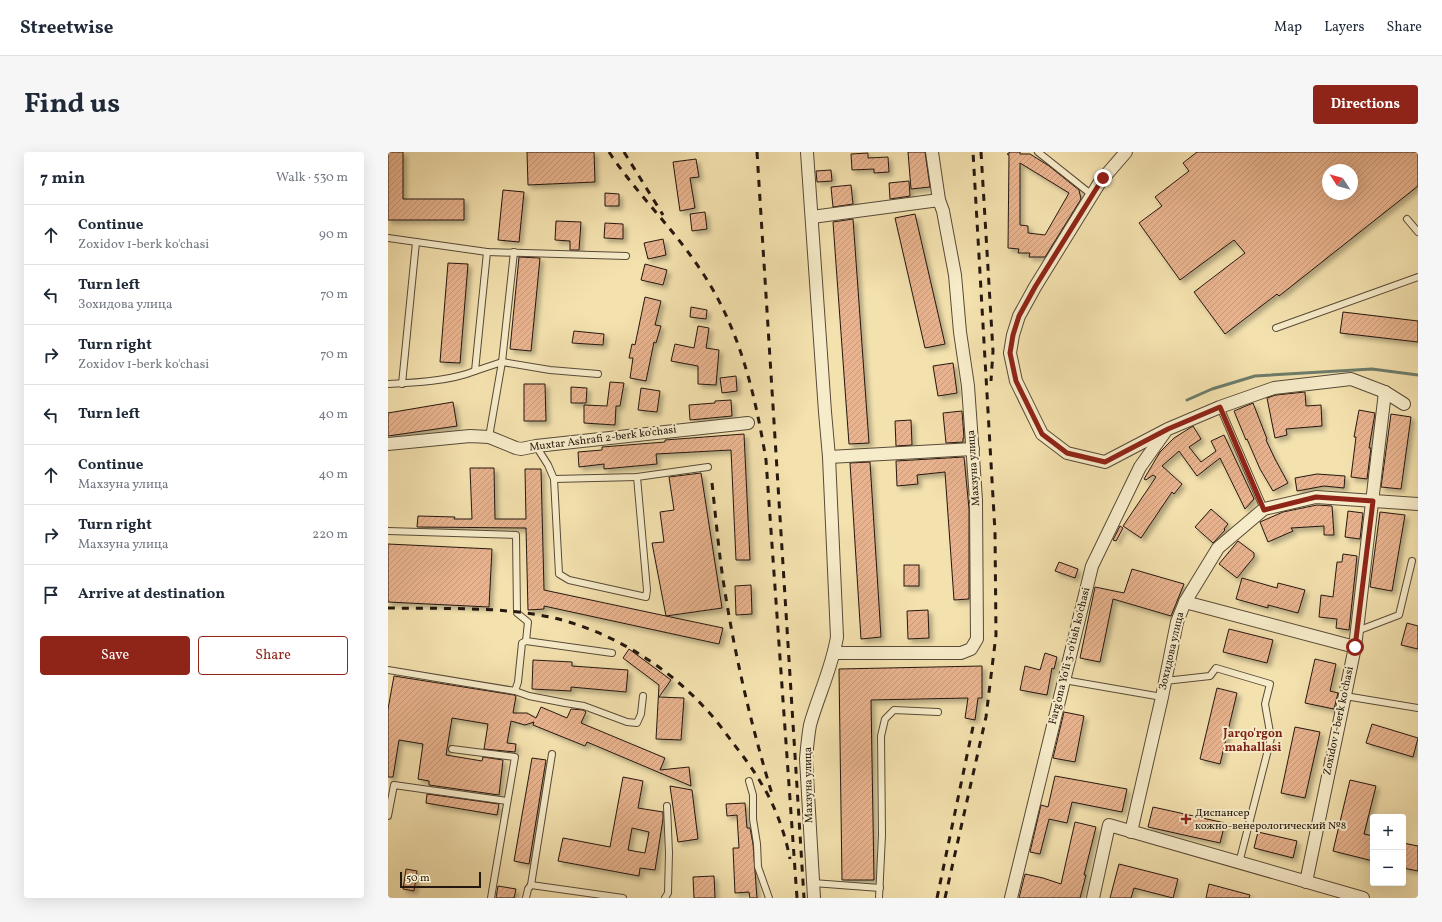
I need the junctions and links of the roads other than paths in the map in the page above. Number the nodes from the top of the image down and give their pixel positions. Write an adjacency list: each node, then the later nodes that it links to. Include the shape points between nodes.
1 (807, 152): 7 (street, Махзуна улица)
2 (932, 152): 6 (street, Махзуна улица)
3 (1038, 152): 5 (lane)
4 (1126, 152): 5 (street)
5 (1092, 195): 26 (street, via 1019,316 1010,353 1016,381 1042,434 1067,453 1105,462)
6 (940, 200): 7 (street); 30 (street, Махзуна улица, via 955,275 968,386)
7 (812, 217): 31 (street, Махзуна улица)
8 (1407, 219): 9 (lane)
9 (1418, 232)
10 (388, 238): 11 (lane)
11 (416, 242): 12 (lane); 21 (lane)
12 (487, 252): 13 (lane); 18 (lane)
13 (514, 252): 14 (lane); 17 (lane)
14 (626, 256)
15 (1418, 277): 16 (lane)
16 (1276, 328)
17 (502, 362): 18 (lane); 19 (lane); 27 (lane)
18 (475, 371): 21 (lane)
19 (598, 374)
20 (388, 384): 21 (lane)
21 (402, 384)
22 (1385, 392): 23 (street); 24 (street, via 1351,379 1274,388); 35 (street, Zoxidov 1-berk ko'chasi)
23 (1404, 404)
24 (1220, 407): 26 (street); 37 (lane)
25 (748, 423): 29 (street, Muxtar Ashrafi 2-berk ko'chasi)
26 (1168, 429): 47 (street, Farg'ona Yo'li 3-o'tish ko'chasi, via 1140,467 1092,566)
27 (489, 437): 28 (street, Muxtar Ashrafi 2-berk ko'chasi, via 470,436); 29 (street, Muxtar Ashrafi 2-berk ko'chasi, via 521,449)
28 (388, 444)
29 (536, 446): 34 (lane)
30 (972, 449): 31 (street); 45 (street, Махзуна улица, via 976,500 977,639 972,647 961,654)
31 (829, 457): 45 (street, Махзуна улица, via 837,637)
32 (708, 467): 33 (lane)
33 (637, 477): 34 (lane); 34 (lane, via 646,597 569,580 559,574)
34 (554, 479)
35 (1373, 501): 36 (street, Зохидова улица); 37 (street, Зохидова улица, via 1316,497); 41 (street, Zoxidov 1-berk ko'chasi)
36 (1418, 504)
37 (1264, 510): 40 (street, Зохидова улица, via 1218,548)
38 (388, 531): 42 (lane, via 516,534 517,613 528,622)
39 (1412, 561): 41 (lane, via 1399,615)
40 (1185, 602): 43 (street); 48 (street, Зохидова улица, via 1177,622)
41 (1357, 631): 43 (street, Zoxidov 1-berk ko'chasi)
42 (526, 641): 44 (lane); 49 (lane, via 522,644)
43 (1355, 647): 52 (street, Zoxidov 1-berk ko'chasi)
44 (612, 653)
45 (835, 653): 64 (street, Махзуна улица, via 810,726 806,759)
46 (388, 670): 49 (lane)
47 (1064, 680): 51 (lane); 75 (street, Farg'ona Yo'li 3-o'tish ko'chasi)
48 (1165, 681): 51 (street, Зохидова улица); 62 (lane, via 1210,676 1216,668 1270,684 1265,704 1271,738)
49 (515, 691): 50 (lane, via 584,706 627,722 637,723)
50 (643, 696)
51 (1162, 696): 61 (street, Зохидова улица)
52 (1345, 696): 53 (lane); 63 (street, Zoxidov 1-berk ko'chasi)
53 (1418, 708)
54 (938, 712): 66 (lane, via 894,710 885,719 881,736)
55 (452, 749): 58 (lane, via 515,757)
56 (552, 754): 65 (lane)
57 (750, 781): 72 (lane, via 758,867)
58 (507, 801): 60 (lane, via 394,785); 68 (lane)
59 (667, 806): 71 (lane, via 669,853 668,893)
60 (388, 816)
61 (1131, 832): 62 (street); 76 (street, via 1109,826)
62 (1239, 863): 63 (street)
63 (1306, 882): 67 (street)
64 (813, 883): 66 (lane); 73 (street, Махзуна улица)
65 (531, 885): 69 (lane); 70 (lane)
66 (880, 888): 74 (lane)
67 (1338, 894): 77 (street)
68 (491, 898)
69 (526, 898)
70 (623, 898)
71 (665, 898)
72 (769, 898)
73 (814, 898)
74 (879, 898)
75 (1011, 898)
76 (1093, 898)
77 (1364, 898)

